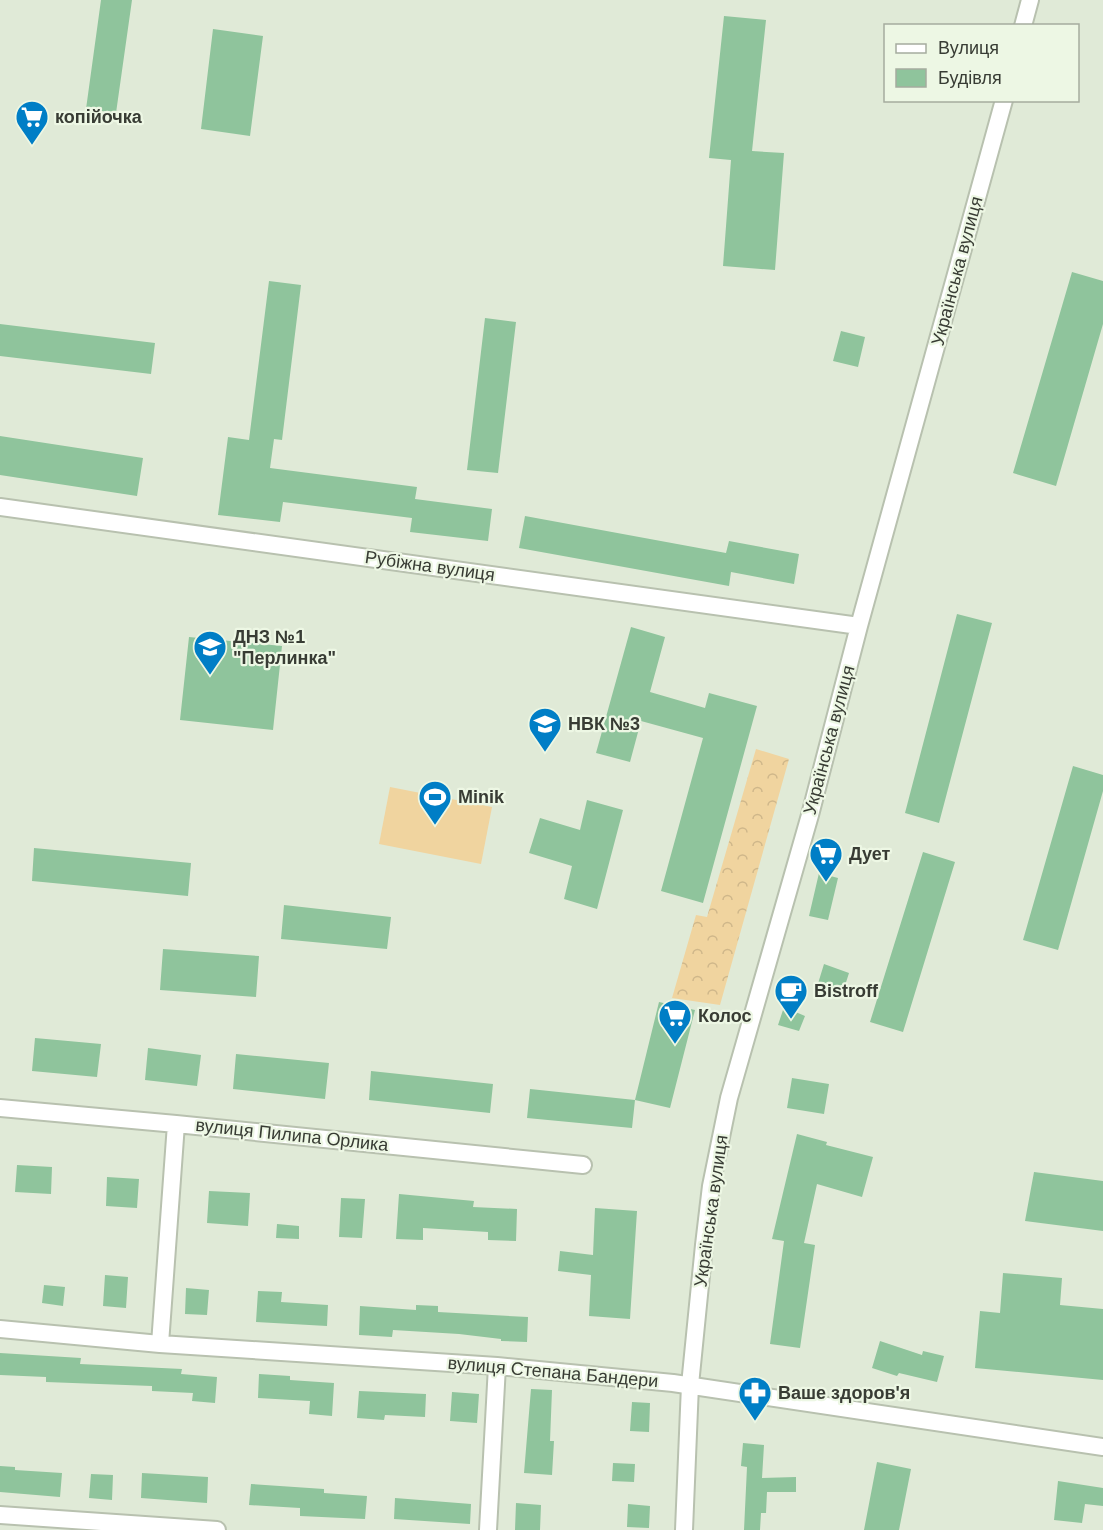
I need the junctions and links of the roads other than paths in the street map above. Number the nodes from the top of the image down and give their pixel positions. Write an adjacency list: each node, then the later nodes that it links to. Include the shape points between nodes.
1 (1030, 0): 2 (street)
2 (1024, 24)
3 (1003, 102): 5 (street, Українська вулиця)
4 (0, 507): 5 (street, Рубіжна вулиця)
5 (859, 626): 12 (street, Українська вулиця, via 729,1098 711,1186)
6 (0, 1108): 7 (street, вулиця Пилипа Орлика)
7 (176, 1124): 8 (street, вулиця Пилипа Орлика); 10 (street)
8 (583, 1165)
9 (0, 1329): 10 (street, вулиця Степана Бандери)
10 (159, 1344): 11 (street, вулиця Степана Бандери)
11 (497, 1366): 12 (street, вулиця Степана Бандери); 17 (street)
12 (690, 1385): 13 (street, вулиця Степана Бандери); 18 (street, Українська вулиця)
13 (1103, 1447)
14 (0, 1515): 15 (street)
15 (17, 1523): 16 (street)
16 (217, 1530)
17 (488, 1530)
18 (684, 1530)

